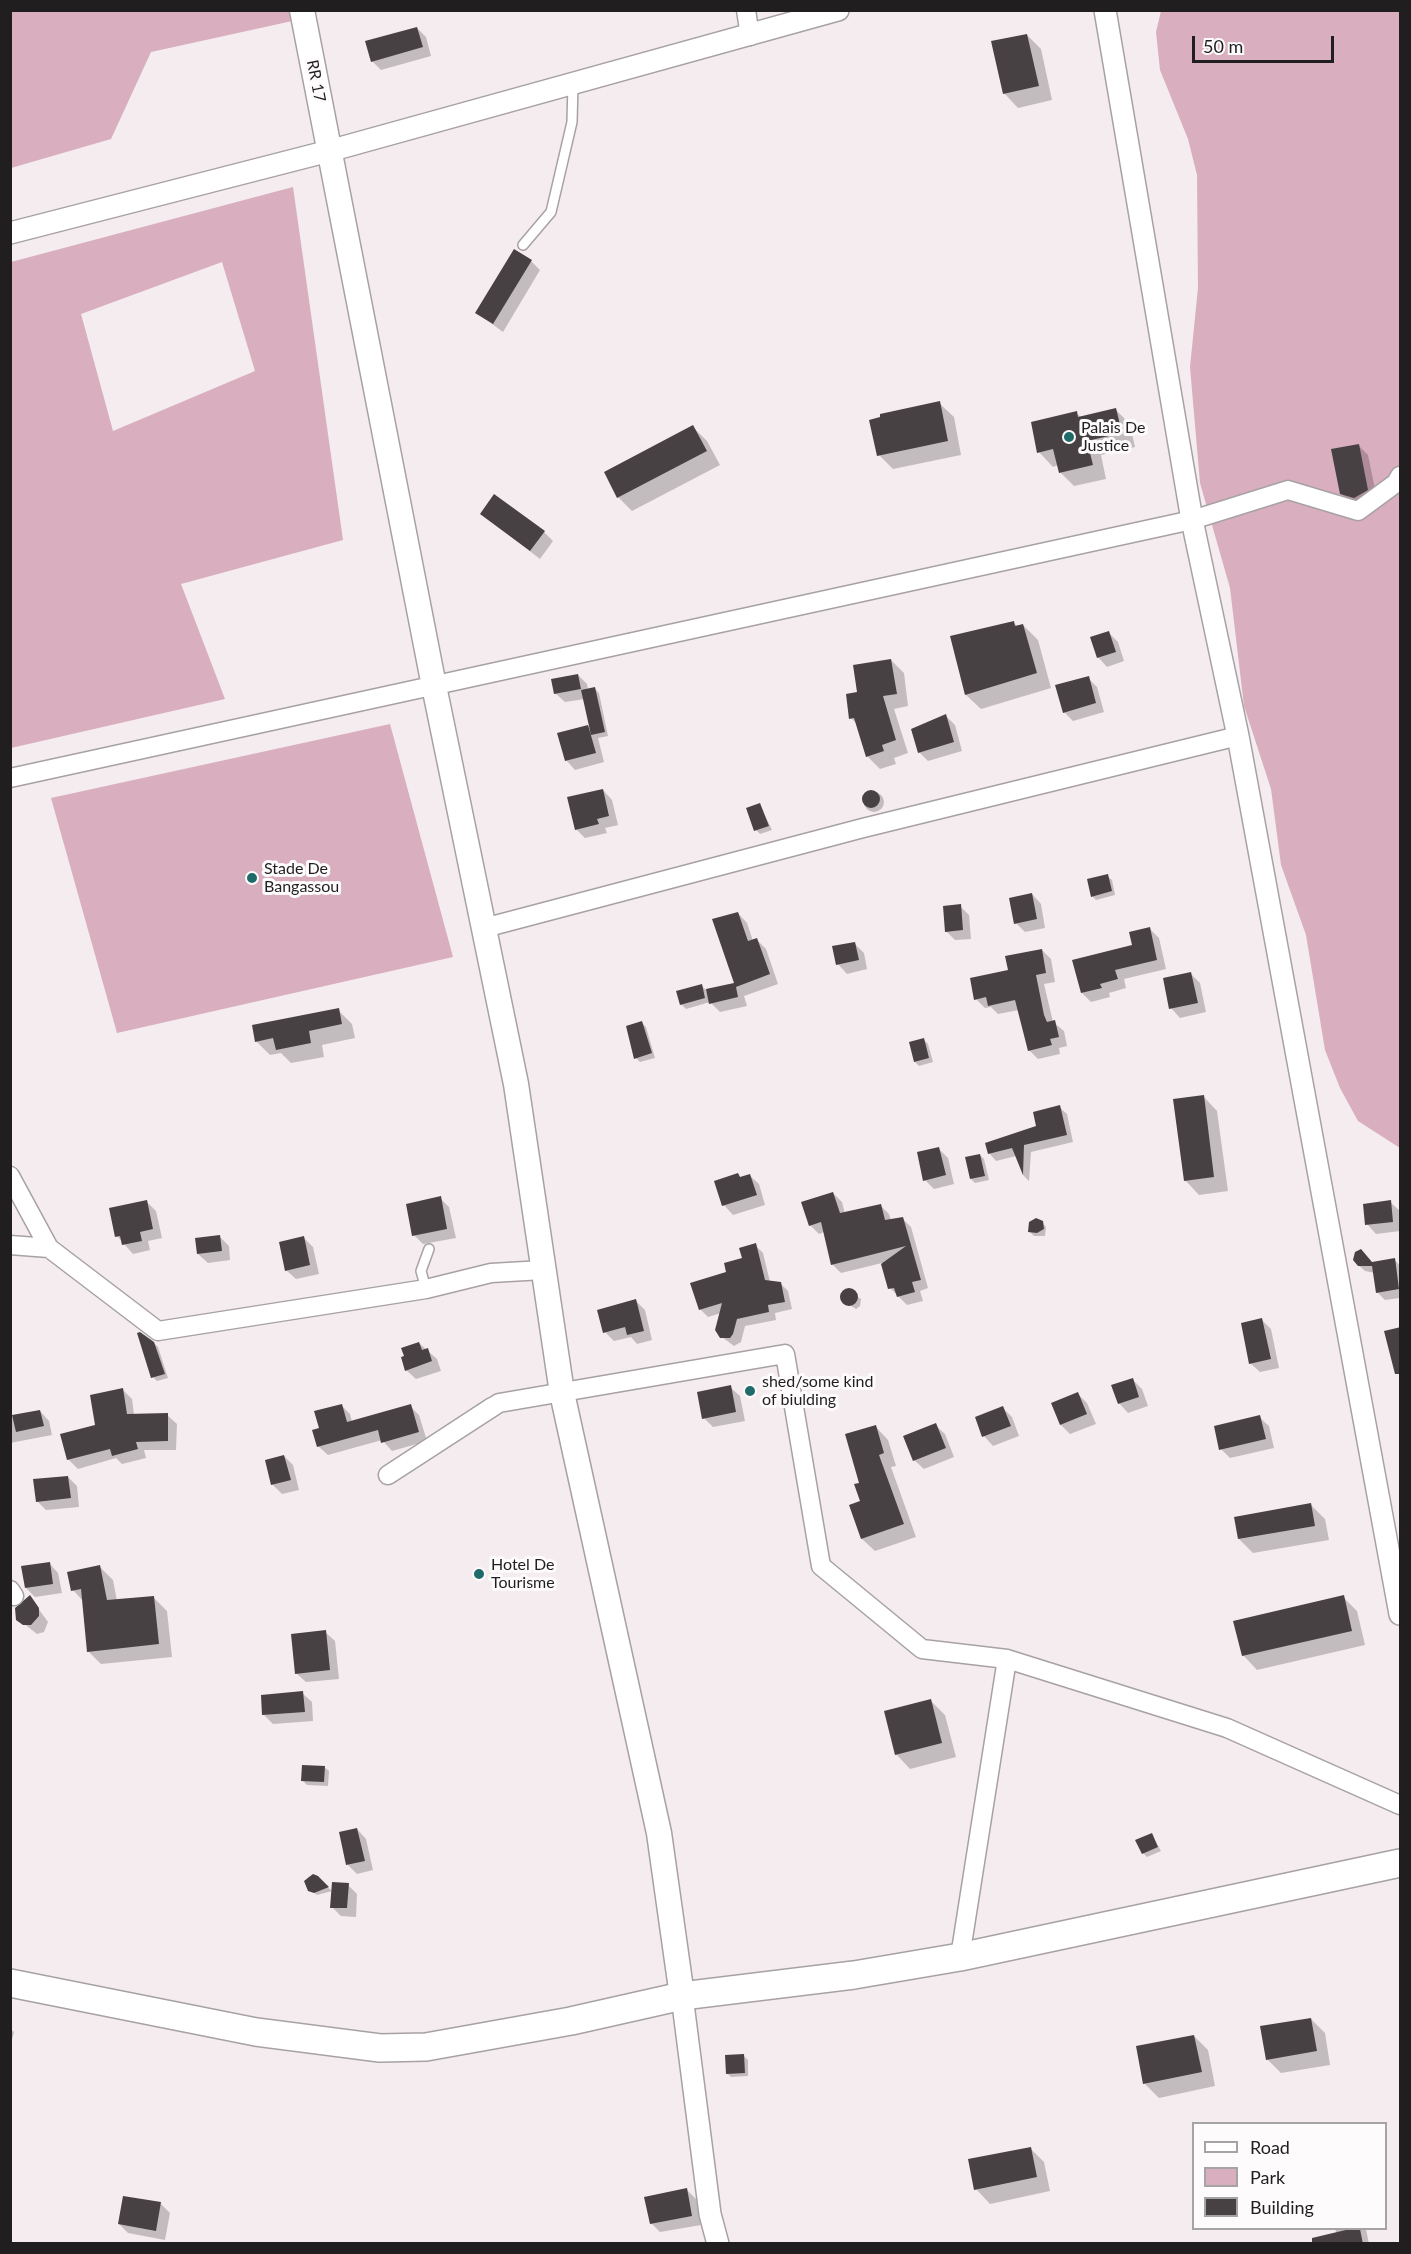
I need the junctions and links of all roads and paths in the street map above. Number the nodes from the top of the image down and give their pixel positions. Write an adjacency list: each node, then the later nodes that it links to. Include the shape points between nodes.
1 (302, 10): 7 (main road, RR 17 / RR 17)
2 (746, 10): 5 (street)
3 (1105, 10): 11 (street)
4 (828, 12): 5 (street)
5 (750, 36): 6 (street)
6 (573, 84): 7 (street); 9 (lane, via 572,122 551,212)
7 (329, 151): 8 (street); 12 (main road, RR 17)
8 (10, 233)
9 (523, 245)
10 (1401, 476): 11 (street, via 1358,511 1288,490)
11 (1192, 520): 12 (street); 13 (street)
12 (434, 686): 14 (street); 15 (main road, RR 17)
13 (1238, 736): 15 (street, via 863,828); 24 (street)
14 (10, 778)
15 (484, 928): 20 (main road, RR 17, via 516,1084)
16 (10, 1176): 18 (street)
17 (10, 1245): 18 (street)
18 (49, 1248): 21 (street, via 158,1331)
19 (429, 1249): 21 (lane, via 421,1271)
20 (543, 1270): 21 (street, via 492,1273); 22 (main road, RR 17)
21 (426, 1289)
22 (562, 1393): 23 (street, via 499,1403 388,1474); 25 (street, via 785,1354 821,1566 922,1649); 30 (main road, RR 17, via 659,1833)
23 (492, 1407)
24 (1401, 1614)
25 (1007, 1659): 26 (street, via 1227,1728); 28 (street)
26 (1401, 1805)
27 (1401, 1863): 28 (main road)
28 (960, 1957): 30 (main road, via 854,1975)
29 (10, 1983): 30 (main road, via 256,2032 380,2048 471,2041)
30 (682, 1996): 31 (street, via 710,2214)
31 (718, 2244)

